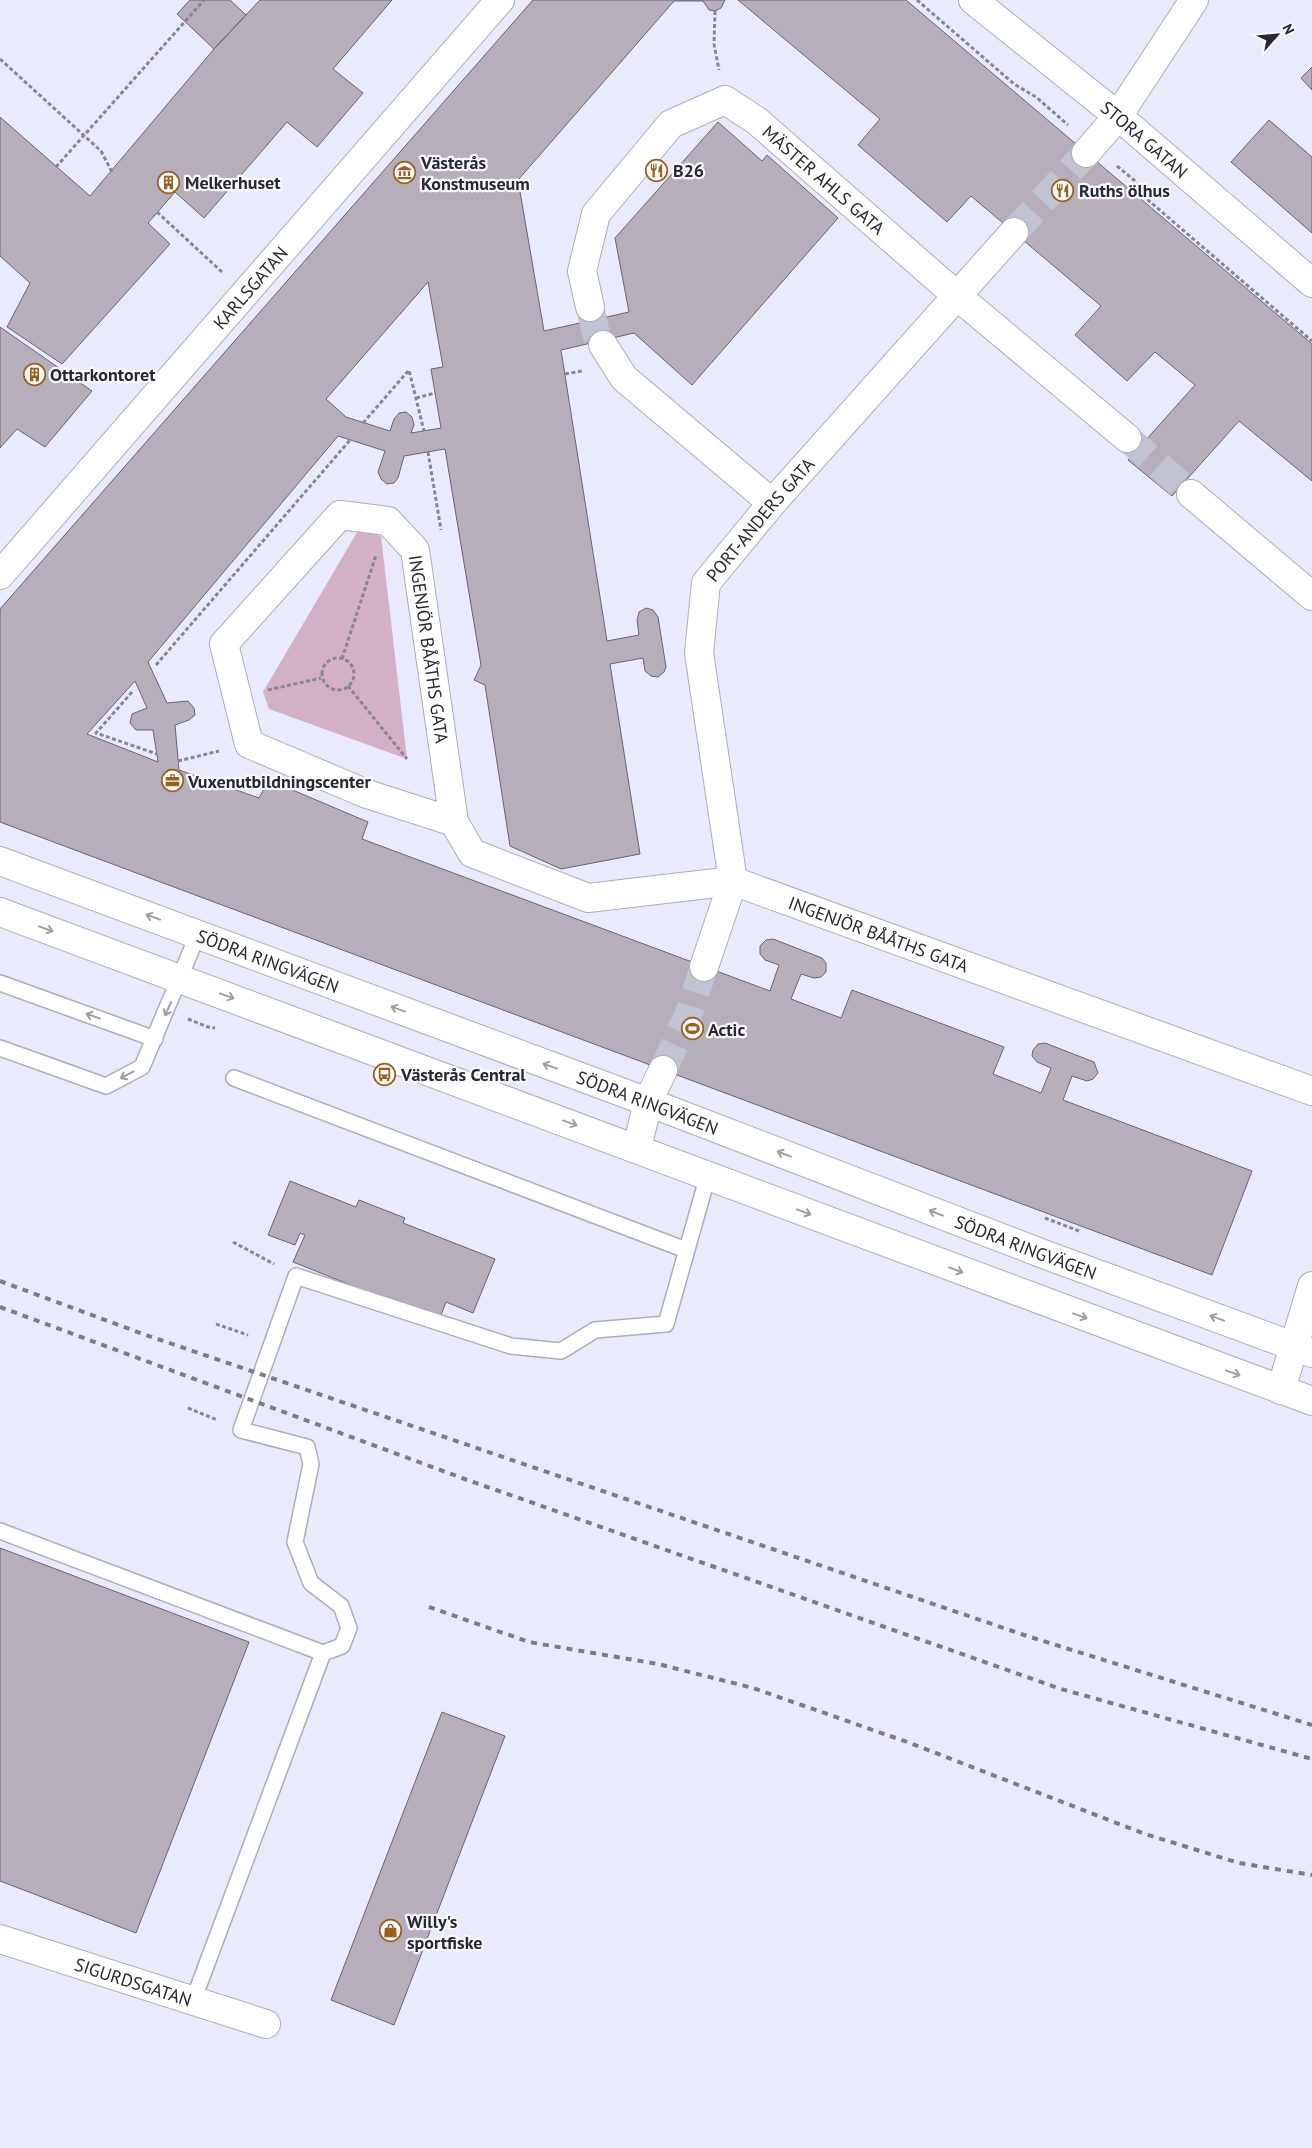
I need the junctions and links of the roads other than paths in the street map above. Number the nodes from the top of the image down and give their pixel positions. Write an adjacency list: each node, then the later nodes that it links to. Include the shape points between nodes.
1 (500, 0): 14 (street, KARLSGATAN)
2 (973, 0): 4 (street, STORA GATAN)
3 (1194, 0): 4 (street)
4 (1118, 116): 5 (street); 7 (street, STORA GATAN)
5 (1086, 153)
6 (1014, 232): 8 (street, PORT-ANDERS GATA)
7 (1312, 283)
8 (956, 295): 9 (street, MÄSTER AHLS GATA, via 757,121 725,100 671,124 596,214 582,271); 11 (street, MÄSTER AHLS GATA); 13 (street, PORT-ANDERS GATA)
9 (590, 307)
10 (603, 345): 13 (street, via 624,378)
11 (1127, 438)
12 (1191, 494): 15 (street)
13 (772, 503): 18 (street, PORT-ANDERS GATA, via 706,583 699,653)
14 (0, 575)
15 (1312, 596)
16 (454, 822): 16 (street, INGENJÖR BÅÅTHS GATA, via 367,794 249,744 224,644 340,514 388,521 415,550); 18 (street, INGENJÖR BÅÅTHS GATA, via 472,853 588,898)
17 (0, 861): 20 (street, SÖDRA RINGVÄGEN, one-way to 17)
18 (733, 881): 21 (street, PORT-ANDERS GATA); 28 (street, INGENJÖR BÅÅTHS GATA)
19 (0, 912): 22 (street, one-way to 22)
20 (198, 934): 22 (lane); 29 (street, SÖDRA RINGVÄGEN, one-way to 20)
21 (704, 967)
22 (181, 979): 24 (lane, one-way to 24); 30 (street, one-way to 30)
23 (0, 983): 24 (lane, one-way to 23)
24 (155, 1038): 25 (lane, one-way to 25, via 142,1067 106,1086)
25 (0, 1048)
26 (663, 1070): 29 (street)
27 (234, 1078): 32 (lane)
28 (1312, 1091)
29 (648, 1102): 30 (street); 34 (street, SÖDRA RINGVÄGEN, one-way to 29, via 1046,1255)
30 (637, 1148): 31 (street)
31 (708, 1175): 32 (lane); 35 (street, one-way to 35)
32 (686, 1250): 38 (lane, via 666,1324 595,1330 561,1351 511,1346 296,1276 241,1430 307,1447 311,1464 295,1542 311,1583 341,1606 349,1628 342,1646)
33 (1311, 1291): 34 (street)
34 (1303, 1349): 35 (street)
35 (1281, 1390): 36 (street)
36 (1312, 1401)
37 (0, 1531): 38 (lane)
38 (323, 1653): 40 (lane)
39 (0, 1939): 40 (street, SIGURDSGATAN)
40 (193, 2001): 41 (street, SIGURDSGATAN)
41 (266, 2024)

